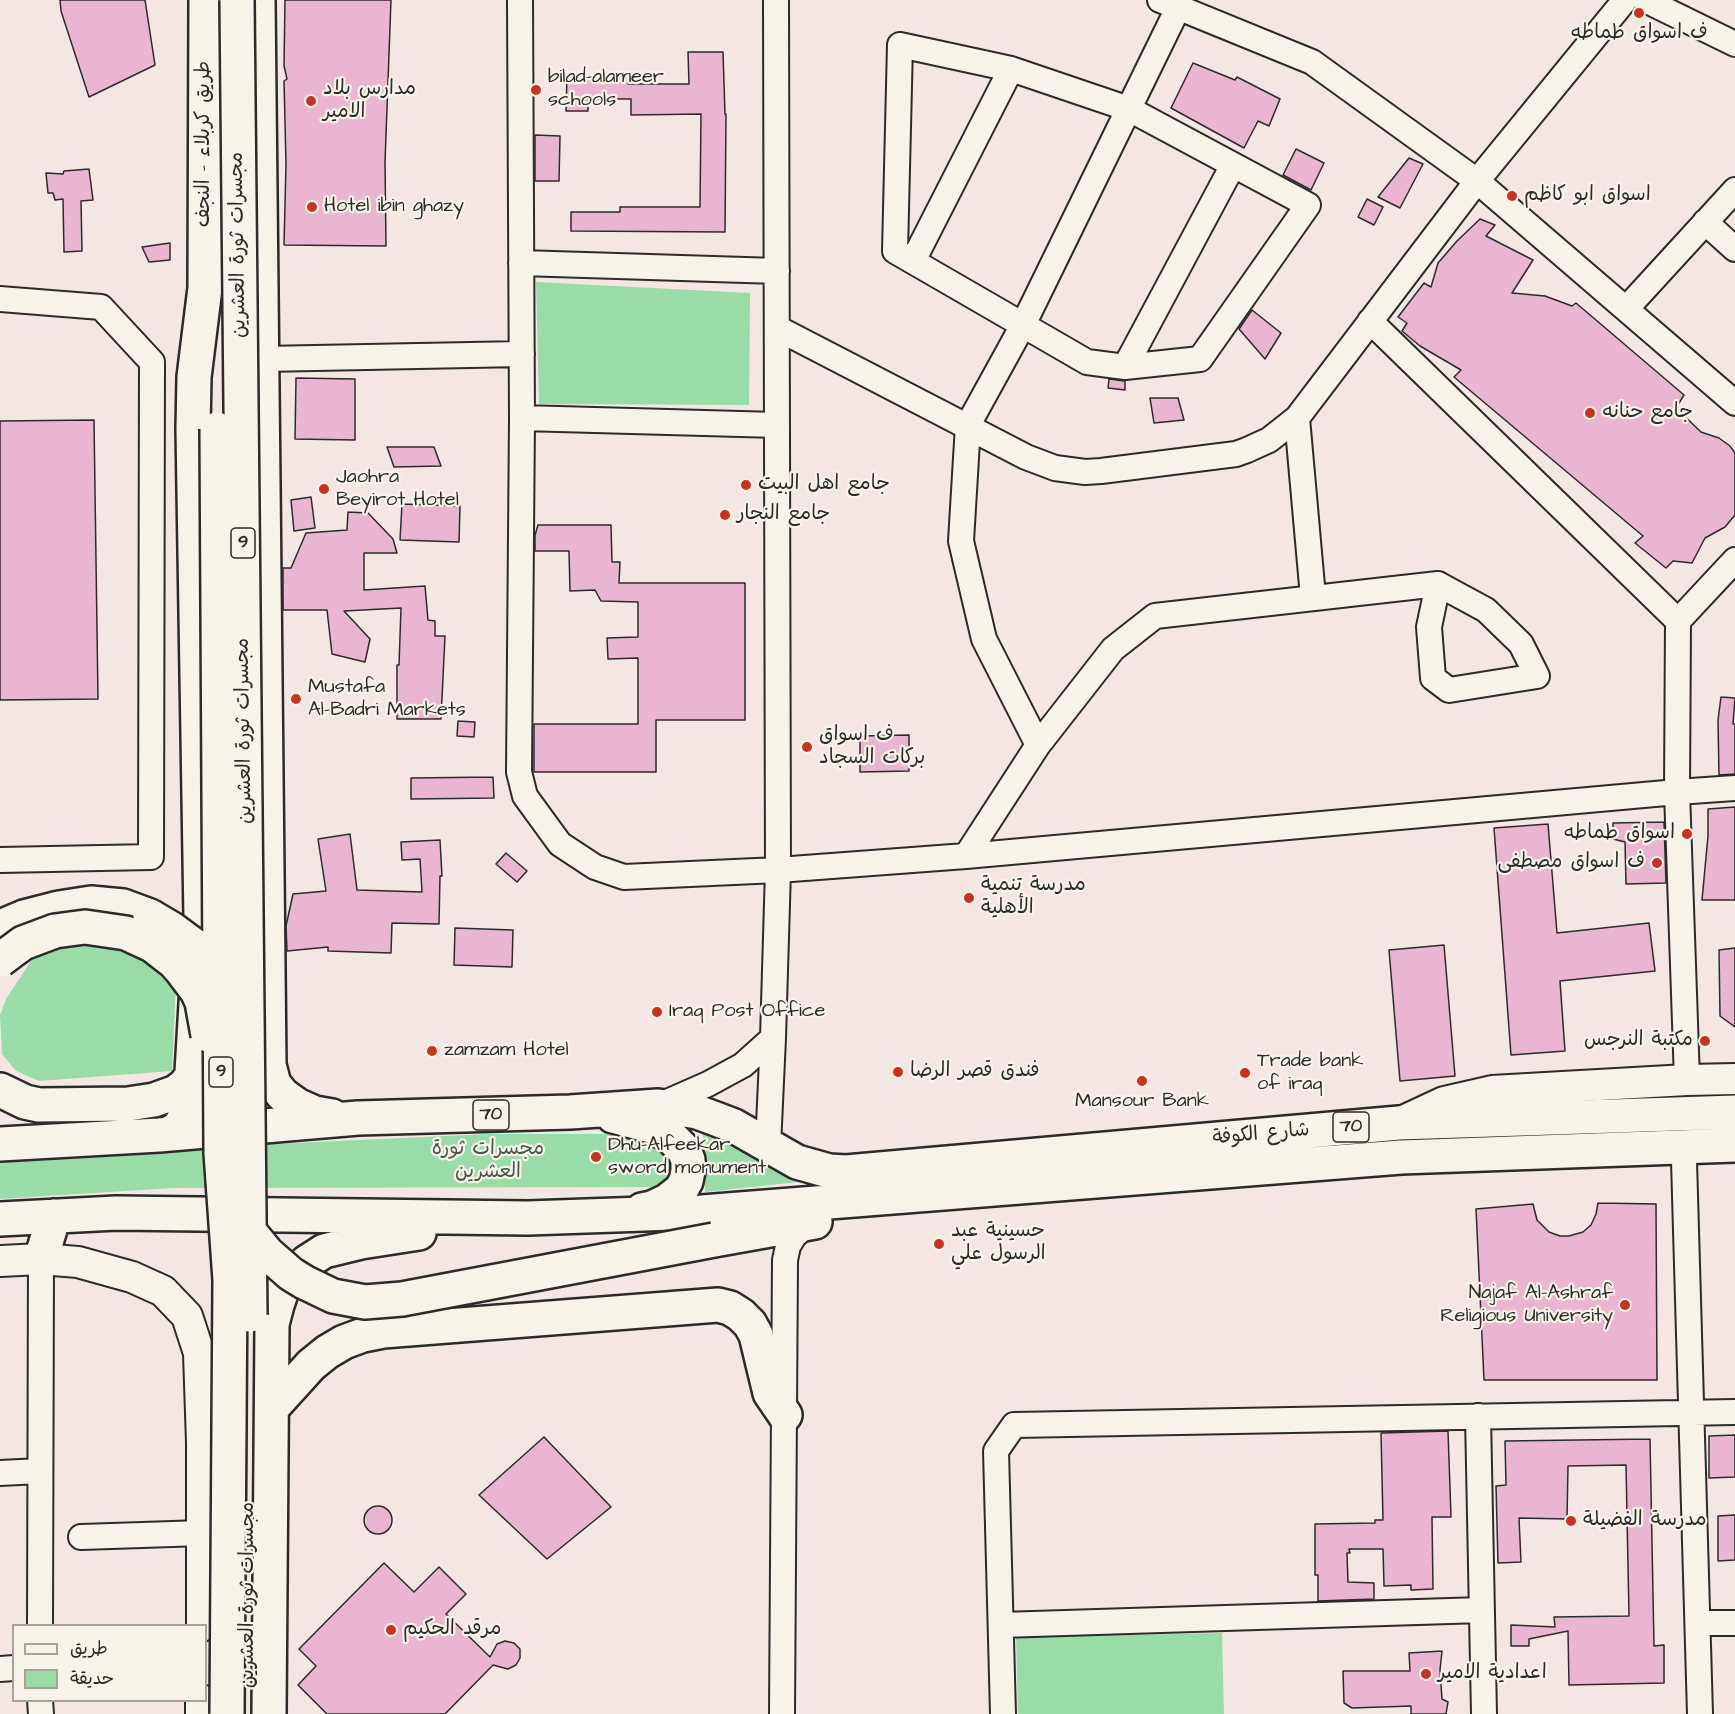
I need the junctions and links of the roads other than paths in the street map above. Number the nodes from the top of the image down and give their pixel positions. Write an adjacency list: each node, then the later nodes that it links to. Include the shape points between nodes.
1 (206, 0): 20 (highway, طريق کربلاء - النجف / 9)
2 (237, 0): 53 (highway, مجسرات ثورة العشرين / 9, bridge)
3 (258, 0): 27 (highway)
4 (520, 0): 18 (street)
5 (776, 0): 19 (street)
6 (1625, 0): 13 (street)
7 (1659, 3): 9 (street)
8 (1169, 4): 11 (street); 13 (street, via 1312,63)
9 (1735, 44)
10 (1011, 69): 11 (street); 17 (street); 17 (street, via 900,45 895,251)
11 (1129, 109): 12 (street); 24 (street)
12 (1233, 165): 28 (street); 28 (street, via 1308,205 1200,359)
13 (1477, 182): 22 (street); 23 (street)
14 (1735, 190): 15 (street)
15 (1705, 222): 16 (street); 22 (street)
16 (1735, 249)
17 (913, 261): 24 (street)
18 (521, 262): 19 (street); 26 (street)
19 (777, 270): 25 (street)
20 (205, 288): 45 (highway, via 193,408); 68 (highway, مجسرات ثورة العشرين / 9, bridge, via 217,429)
21 (0, 299): 42 (street, via 101,307 152,362 151,858)
22 (1626, 309): 29 (street)
23 (1370, 321): 31 (street); 37 (street)
24 (1023, 325): 28 (street, via 1087,362); 33 (street)
25 (777, 328): 32 (street); 33 (street)
26 (522, 354): 27 (street); 30 (street)
27 (263, 358): 44 (highway)
28 (1125, 367)
29 (1735, 403)
30 (522, 418): 32 (street); 43 (street, via 519,772 525,796 560,843 595,867 624,877)
31 (1297, 418): 33 (street, via 1269,440 1236,454 1085,472 1040,463); 36 (street)
32 (777, 425): 43 (street)
33 (968, 425): 38 (street, via 961,541 984,639)
34 (1735, 560): 37 (street)
35 (1438, 584): 35 (street, via 1486,610 1521,644 1537,676 1449,690 1433,678 1429,627); 36 (street)
36 (1313, 597): 38 (street, via 1155,616 1113,650)
37 (1678, 621): 40 (street)
38 (1038, 745): 41 (street)
39 (1735, 788): 40 (street)
40 (1677, 792): 41 (street); 52 (street)
41 (966, 856): 43 (street)
42 (0, 860)
43 (778, 870): 49 (street)
44 (267, 882): 45 (highway, via 261,901 234,914 215,909); 59 (highway, via 269,1065 274,1084 290,1100 315,1113)
45 (199, 884): 48 (highway)
46 (0, 927): 53 (highway, bridge, via 24,917 91,903 123,906 172,929 195,946 230,1004)
47 (0, 960): 48 (highway, bridge, via 23,943 55,930 113,930 140,939 163,953)
48 (197, 991): 50 (highway); 68 (highway, bridge, via 205,1015)
49 (774, 1038): 56 (street, via 743,1065); 64 (street)
50 (193, 1074): 55 (highway, via 176,1092 154,1100); 61 (highway, via 185,1117 179,1128)
51 (1735, 1079): 52 (main road)
52 (1687, 1080): 60 (main road, via 1492,1091 1444,1102)
53 (249, 1087): 93 (highway, مجسرات ثورة العشرين / 9, bridge)
54 (0, 1090): 55 (highway, via 39,1105)
55 (100, 1104): 61 (highway, via 120,1112 149,1133)
56 (658, 1106): 57 (highway, 70); 64 (highway, 70, via 697,1112 734,1126)
57 (570, 1112): 59 (highway, 70); 70 (highway, via 605,1114 651,1126 678,1142 688,1160 686,1181 667,1201 652,1208)
58 (1735, 1112): 60 (highway, شارع الكوفة / 70)
59 (358, 1118): 61 (highway, 70)
60 (1399, 1123): 69 (highway, شارع الكوفة / 70)
61 (164, 1135): 62 (highway, 70)
62 (0, 1144)
63 (1735, 1145): 65 (highway, شارع الكوفة / 70)
64 (768, 1146): 69 (highway, 70, via 797,1162 829,1171)
65 (1401, 1157): 66 (main road, via 1464,1171); 69 (highway, شارع الكوفة / 70)
66 (1684, 1161): 67 (main road); 79 (street)
67 (1735, 1161)
68 (221, 1166): 74 (highway, bridge, via 231,1205 267,1253 304,1282 349,1300 402,1299); 92 (highway, مجسرات ثورة العشرين / 9, bridge, via 230,1280)
69 (965, 1181): 70 (highway, 70, via 702,1212); 74 (highway)
70 (611, 1215): 72 (highway, 70)
71 (54, 1216): 72 (highway, 70); 73 (highway, 70); 75 (highway)
72 (528, 1218): 77 (highway, via 344,1245 307,1262 284,1284 272,1324)
73 (0, 1219)
74 (822, 1220): 80 (street, via 794,1236 785,1260)
75 (41, 1259): 76 (main road); 82 (street); 84 (main road, via 78,1262 132,1277 163,1291 187,1316 199,1353)
76 (0, 1261)
77 (272, 1408): 80 (highway, via 327,1352 363,1335 718,1305 730,1308 750,1324 770,1393); 94 (highway)
78 (1735, 1412): 79 (street)
79 (1692, 1413): 81 (street); 87 (street)
80 (784, 1416): 95 (street)
81 (1478, 1416): 86 (street); 91 (street, via 1014,1425 996,1451)
82 (40, 1471): 83 (street); 89 (street)
83 (0, 1473)
84 (203, 1533): 85 (street); 90 (main road)
85 (81, 1537)
86 (1482, 1610): 91 (street); 97 (street)
87 (1698, 1623): 88 (street); 98 (street)
88 (1735, 1623)
89 (40, 1624)
90 (202, 1624)
91 (1001, 1625): 96 (street)
92 (227, 1714)
93 (248, 1714)
94 (269, 1714)
95 (782, 1714)
96 (1003, 1714)
97 (1484, 1714)
98 (1700, 1714)

